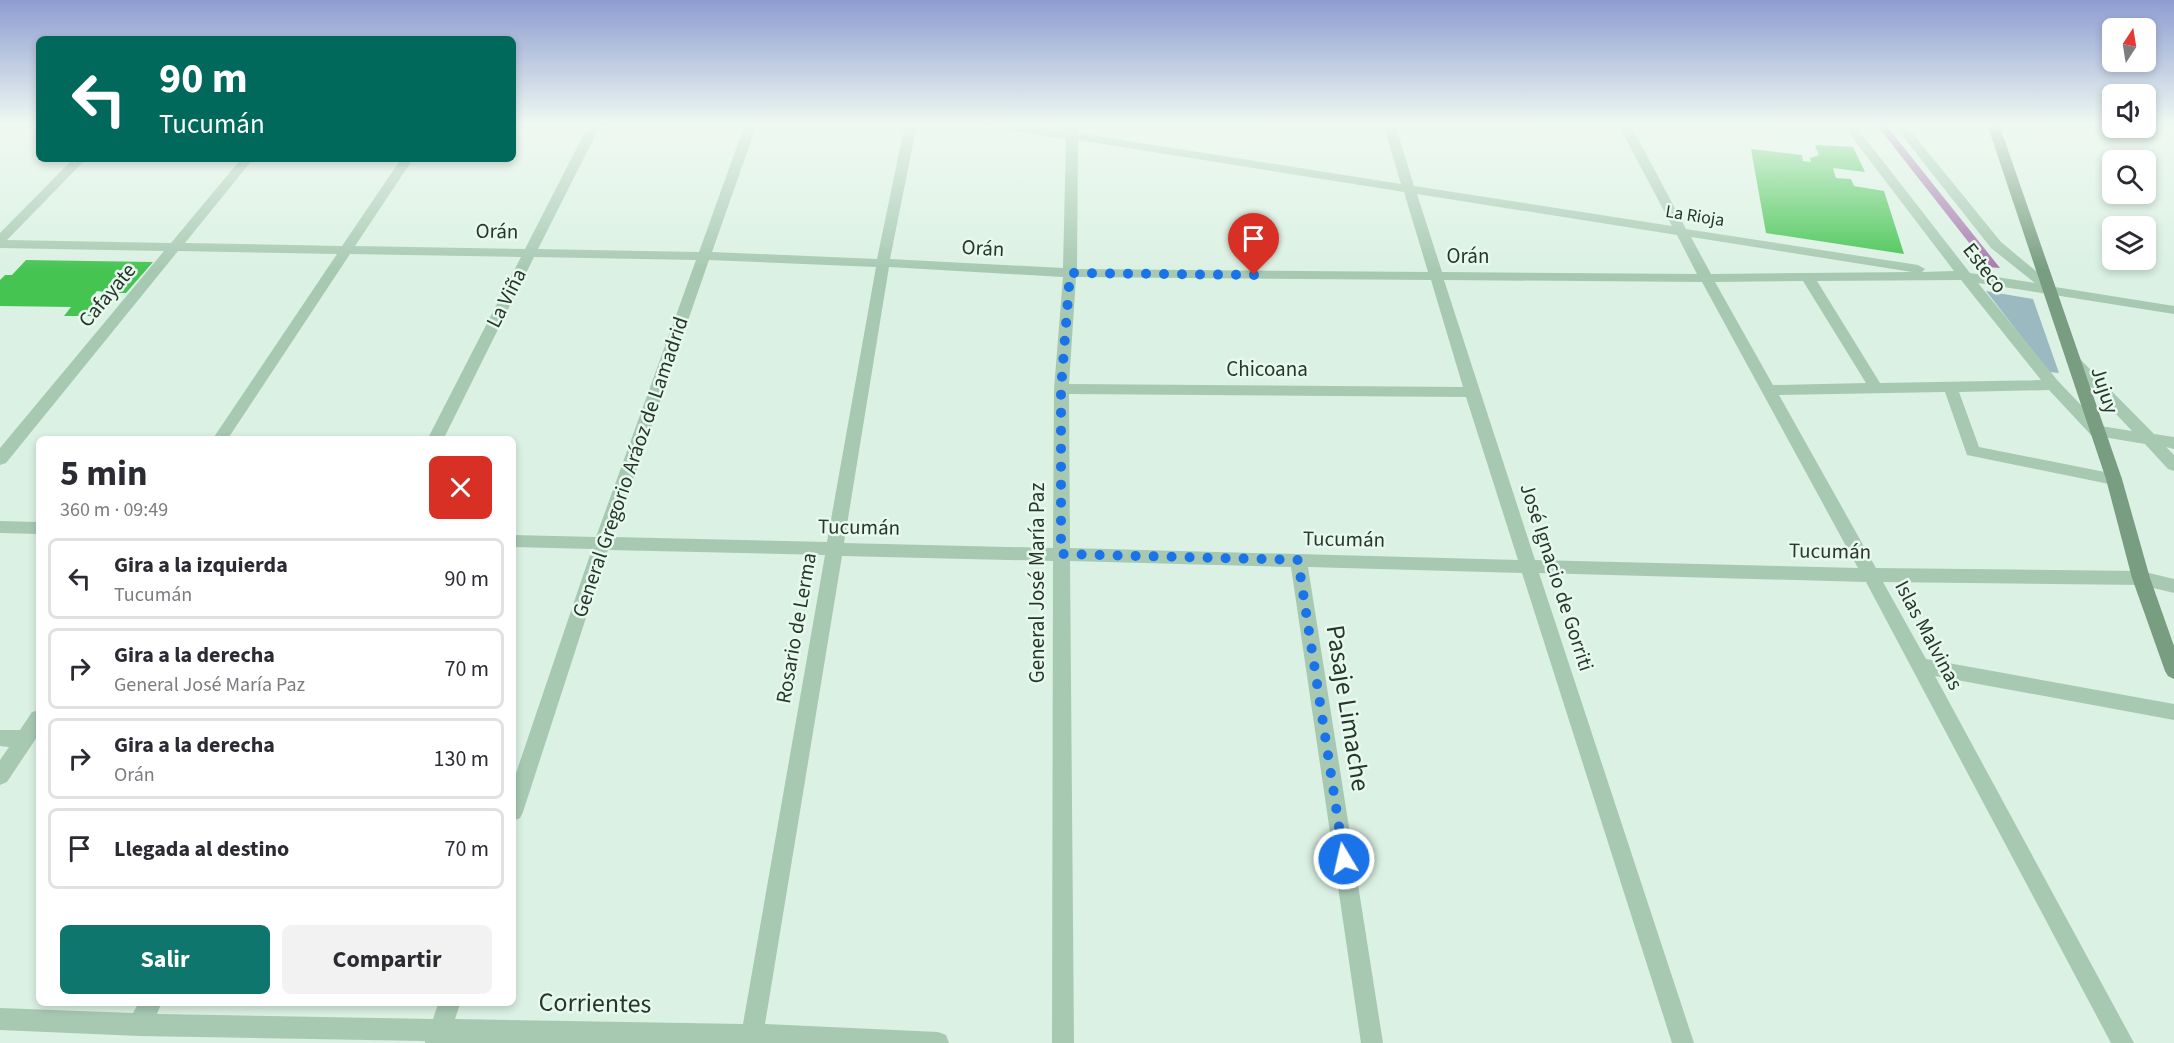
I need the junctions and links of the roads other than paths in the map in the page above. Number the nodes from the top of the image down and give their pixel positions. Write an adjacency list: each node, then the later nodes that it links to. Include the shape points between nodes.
1 (67, 173): 16 (street)
2 (236, 173): 17 (street, Cafayate)
3 (398, 173): 18 (street)
4 (570, 173): 19 (street, La Viña)
5 (733, 173): 20 (street, General Gregorio Aráoz de Lamadrid)
6 (902, 173): 21 (street, Rosario de Lerma)
7 (1071, 173): 22 (street, General José María Paz)
8 (1318, 173): 14 (street, La Rioja)
9 (1403, 173): 14 (street, José Ignacio de Gorriti)
10 (1650, 173): 15 (street, Islas Malvinas)
11 (1885, 173): 23 (street, Esteco)
12 (1938, 173): 27 (street, Esteco, via 1996,244)
13 (2010, 173): 27 (main road, Jujuy)
14 (1407, 188): 15 (street, La Rioja); 24 (street, José Ignacio de Gorriti)
15 (1682, 232): 23 (street, La Rioja); 25 (street, Islas Malvinas)
16 (0, 242): 17 (street, Orán)
17 (174, 248): 18 (street, Orán); 41 (street, Cafayate)
18 (345, 250): 19 (street, Orán); 37 (street)
19 (529, 252): 20 (street, Orán); 38 (street, La Viña)
20 (703, 256): 21 (street, Orán); 47 (street, General Gregorio Aráoz de Lamadrid)
21 (883, 263): 22 (street, Orán); 48 (street, Rosario de Lerma)
22 (1070, 273): 24 (street, Orán); 33 (street, General José María Paz)
23 (1965, 276): 26 (street, Orán); 27 (street, La Rioja); 30 (street, Esteco)
24 (1438, 277): 25 (street, Orán); 35 (street, José Ignacio de Gorriti)
25 (1706, 278): 26 (street, Orán); 34 (street, Islas Malvinas)
26 (1808, 278): 32 (street)
27 (2050, 289): 28 (street, La Rioja); 29 (main road, Jujuy)
28 (2174, 310)
29 (2073, 360): 36 (main road, Jujuy); 39 (street)
30 (2053, 385): 31 (street); 36 (street, Esteco)
31 (1950, 386): 32 (street); 43 (street, via 1973,451)
32 (1876, 388): 34 (street)
33 (1061, 389): 35 (street, Chicoana); 49 (street, General José María Paz)
34 (1768, 390): 52 (street, Islas Malvinas)
35 (1472, 392): 51 (street, José Ignacio de Gorriti)
36 (2096, 431): 39 (street); 43 (main road, Jujuy)
37 (222, 436)
38 (437, 436)
39 (2149, 438): 40 (street); 42 (street)
40 (2174, 443)
41 (0, 459)
42 (2174, 465)
43 (2114, 479): 53 (main road, Jujuy)
44 (0, 527): 45 (street)
45 (36, 528)
46 (516, 541): 47 (street, Tucumán)
47 (602, 544): 48 (street, Tucumán); 62 (street, General Gregorio Aráoz de Lamadrid)
48 (833, 549): 49 (street, Tucumán); 67 (street, Rosario de Lerma)
49 (1061, 554): 50 (street, Tucumán); 70 (street, General José María Paz)
50 (1298, 560): 51 (street, Tucumán); 71 (street, Pasaje Limache)
51 (1530, 565): 52 (street, Tucumán); 72 (street, José Ignacio de Gorriti)
52 (1871, 575): 53 (street, Tucumán); 55 (street, Islas Malvinas)
53 (2141, 578): 54 (street, Tucumán); 56 (main road, Jujuy)
54 (2174, 586)
55 (1920, 666): 57 (street); 73 (street, Islas Malvinas)
56 (2174, 671)
57 (2174, 712)
58 (36, 723): 60 (street)
59 (0, 738): 60 (street)
60 (26, 739): 61 (street)
61 (0, 776)
62 (516, 803)
63 (149, 1006): 66 (street)
64 (448, 1006): 68 (street)
65 (0, 1019): 66 (street, Corrientes)
66 (139, 1025): 68 (street, Corrientes)
67 (752, 1035): 68 (street, Corrientes); 69 (street, Corrientes)
68 (438, 1036)
69 (938, 1043)
70 (1063, 1043)
71 (1372, 1043)
72 (1683, 1043)
73 (2123, 1043)

